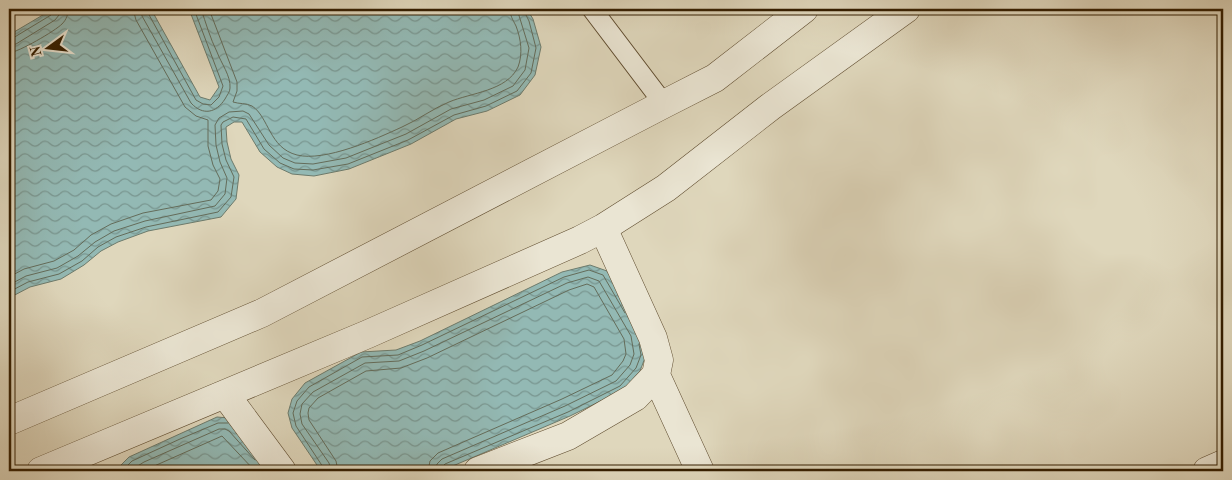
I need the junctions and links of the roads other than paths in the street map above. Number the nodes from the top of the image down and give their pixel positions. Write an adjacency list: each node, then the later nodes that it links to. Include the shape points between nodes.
1 (592, 9): 4 (lane)
2 (804, 9): 4 (street, via 715,78)
3 (906, 9): 5 (street, via 770,107 666,188)
4 (664, 104): 8 (street, via 262,313)
5 (603, 228): 6 (street, via 653,338 659,360); 7 (street, via 368,334)
6 (656, 375): 12 (street, via 635,397 568,436); 13 (street)
7 (225, 394): 10 (street); 11 (street)
8 (9, 421)
9 (1223, 464): 14 (street)
10 (41, 471)
11 (282, 471)
12 (478, 471)
13 (700, 471)
14 (1206, 471)

